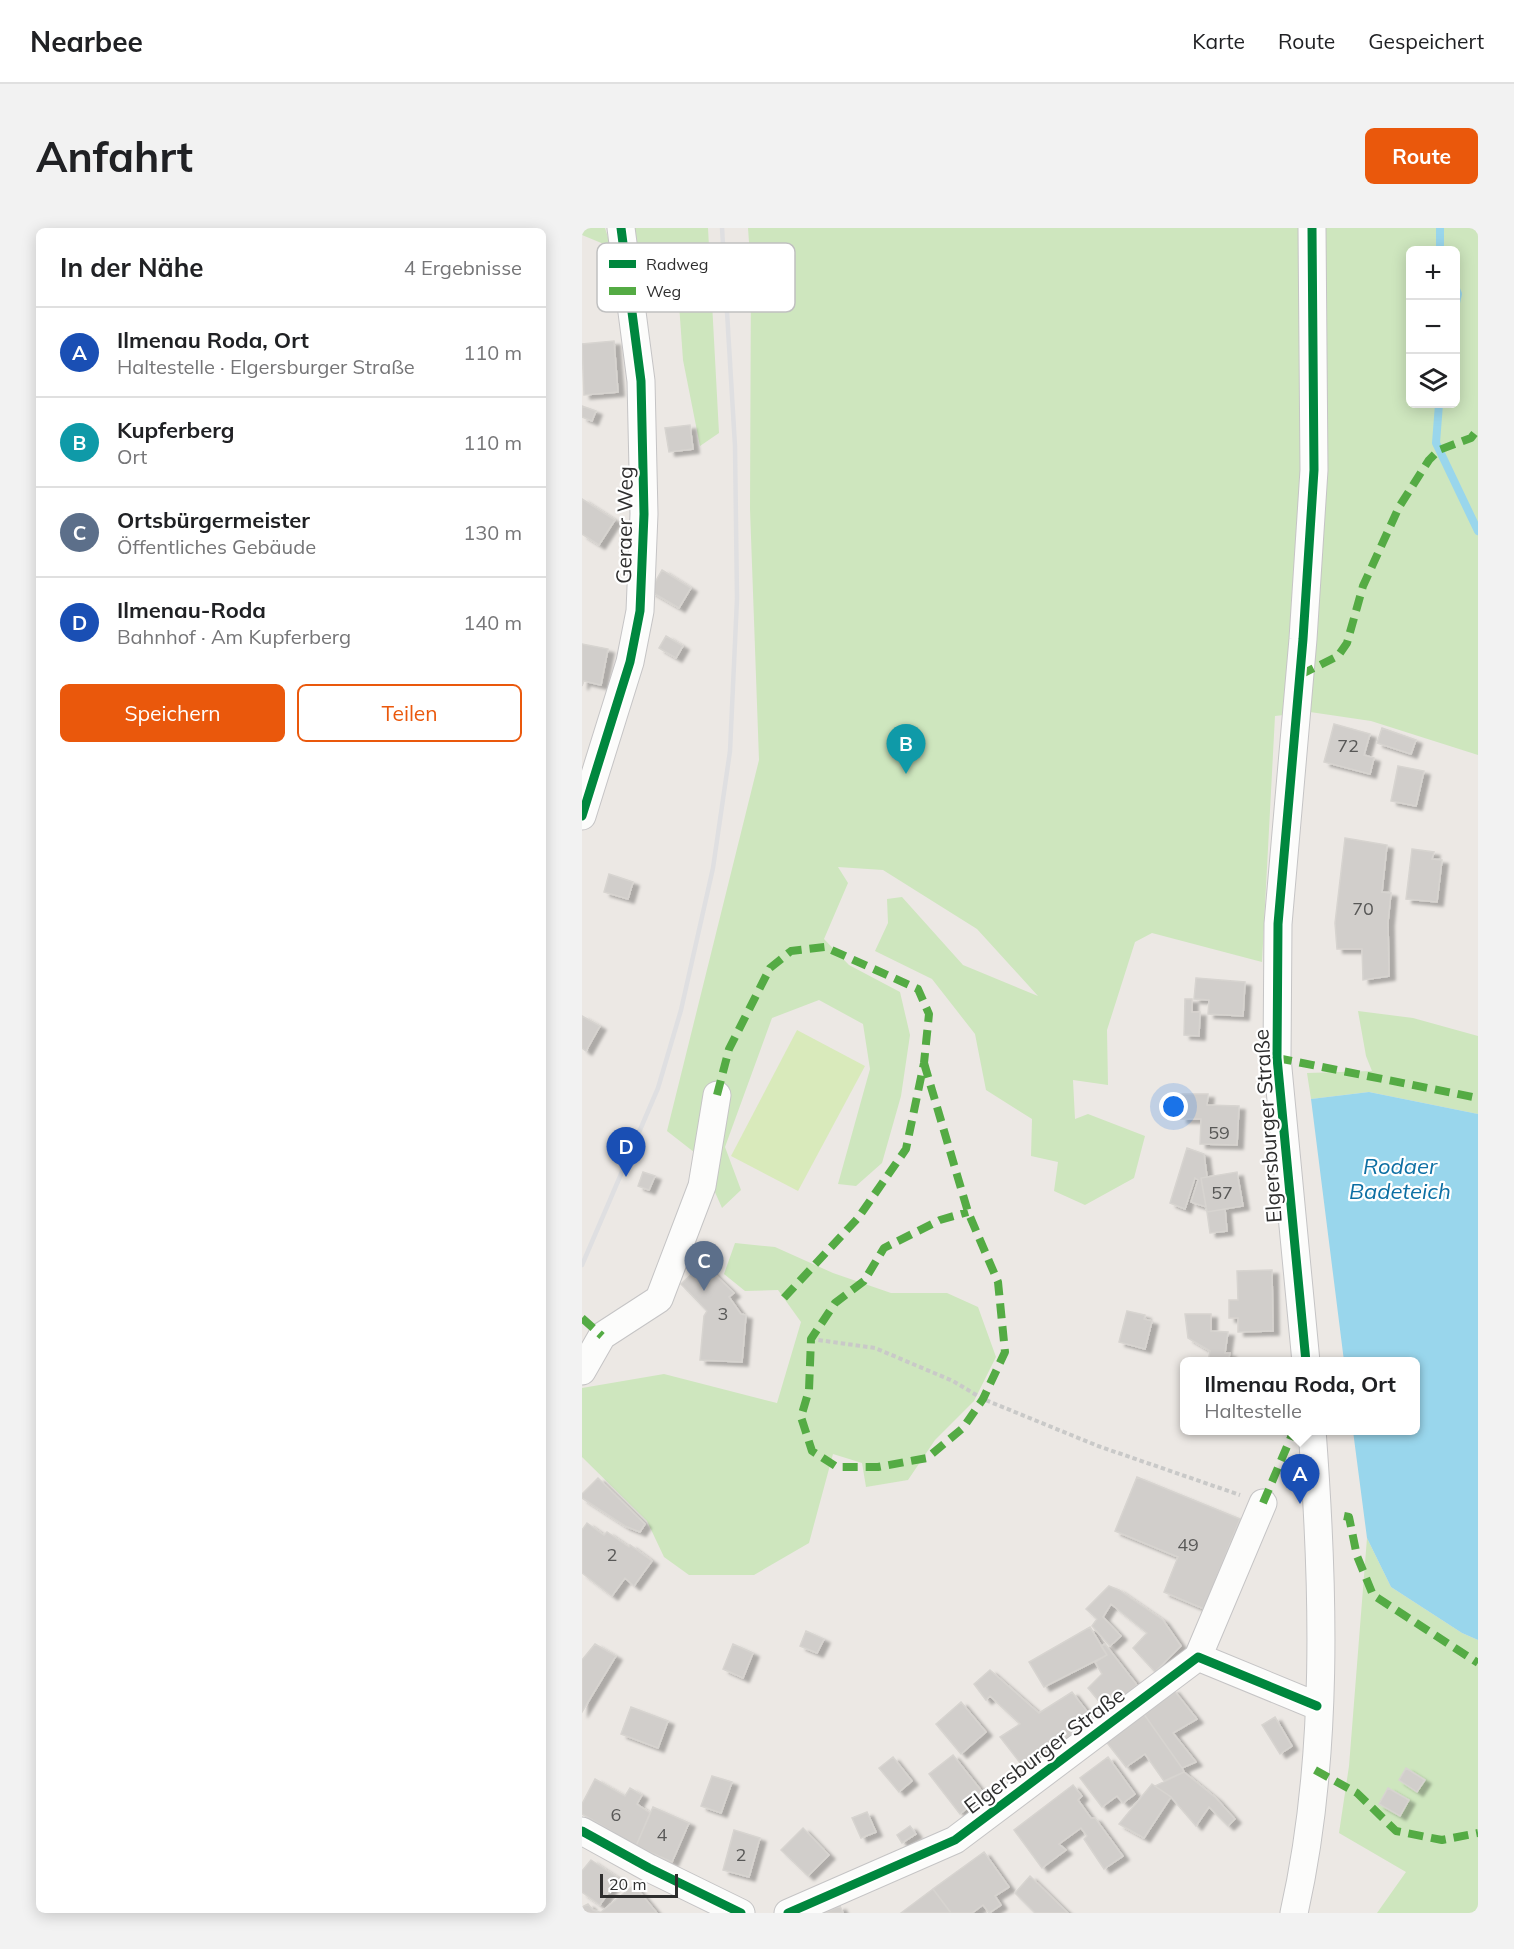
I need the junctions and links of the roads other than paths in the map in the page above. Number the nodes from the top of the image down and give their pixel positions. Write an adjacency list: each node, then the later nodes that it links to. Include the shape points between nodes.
1 (621, 228): 3 (street, Geraer Weg)
2 (1312, 228): 7 (street, Elgersburger Straße, via 1314,470 1278,924 1277,1058)
3 (623, 243)
4 (632, 312): 5 (street, Geraer Weg, via 641,381 644,514 640,611 630,662)
5 (582, 816)
6 (717, 1095): 8 (street, via 702,1186 659,1299 602,1336)
7 (1306, 1357)
8 (582, 1371)
9 (1312, 1435): 12 (street, via 1323,1608)
10 (1263, 1503): 11 (street)
11 (1198, 1657): 12 (street); 15 (street, Elgersburger Straße, via 955,1840)
12 (1317, 1706): 16 (street, via 1315,1770)
13 (582, 1831): 14 (street)
14 (741, 1913)
15 (788, 1913)
16 (1294, 1913)

